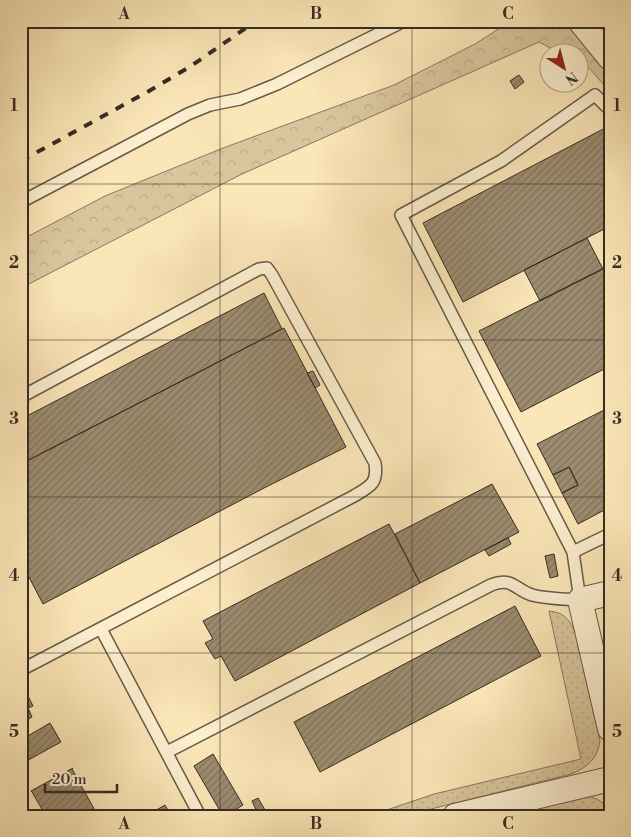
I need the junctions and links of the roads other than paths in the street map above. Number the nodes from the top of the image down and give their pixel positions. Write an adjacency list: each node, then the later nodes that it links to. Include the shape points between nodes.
1 (404, 21): 5 (lane, via 277,84 188,114)
2 (580, 21): 3 (street)
3 (610, 58)
4 (610, 110): 8 (lane, via 595,95 501,161 402,215)
5 (21, 202)
6 (21, 397): 11 (lane, via 259,268 267,268 376,462 374,481 365,490)
7 (610, 534): 8 (lane)
8 (574, 552): 10 (lane)
9 (610, 592): 10 (street)
10 (580, 600): 13 (street); 14 (lane, via 538,596 511,584 496,583)
11 (101, 629): 12 (lane); 14 (lane)
12 (21, 670)
13 (610, 729)
14 (167, 752): 16 (lane)
15 (610, 779): 17 (street)
16 (200, 816)
17 (455, 816)

